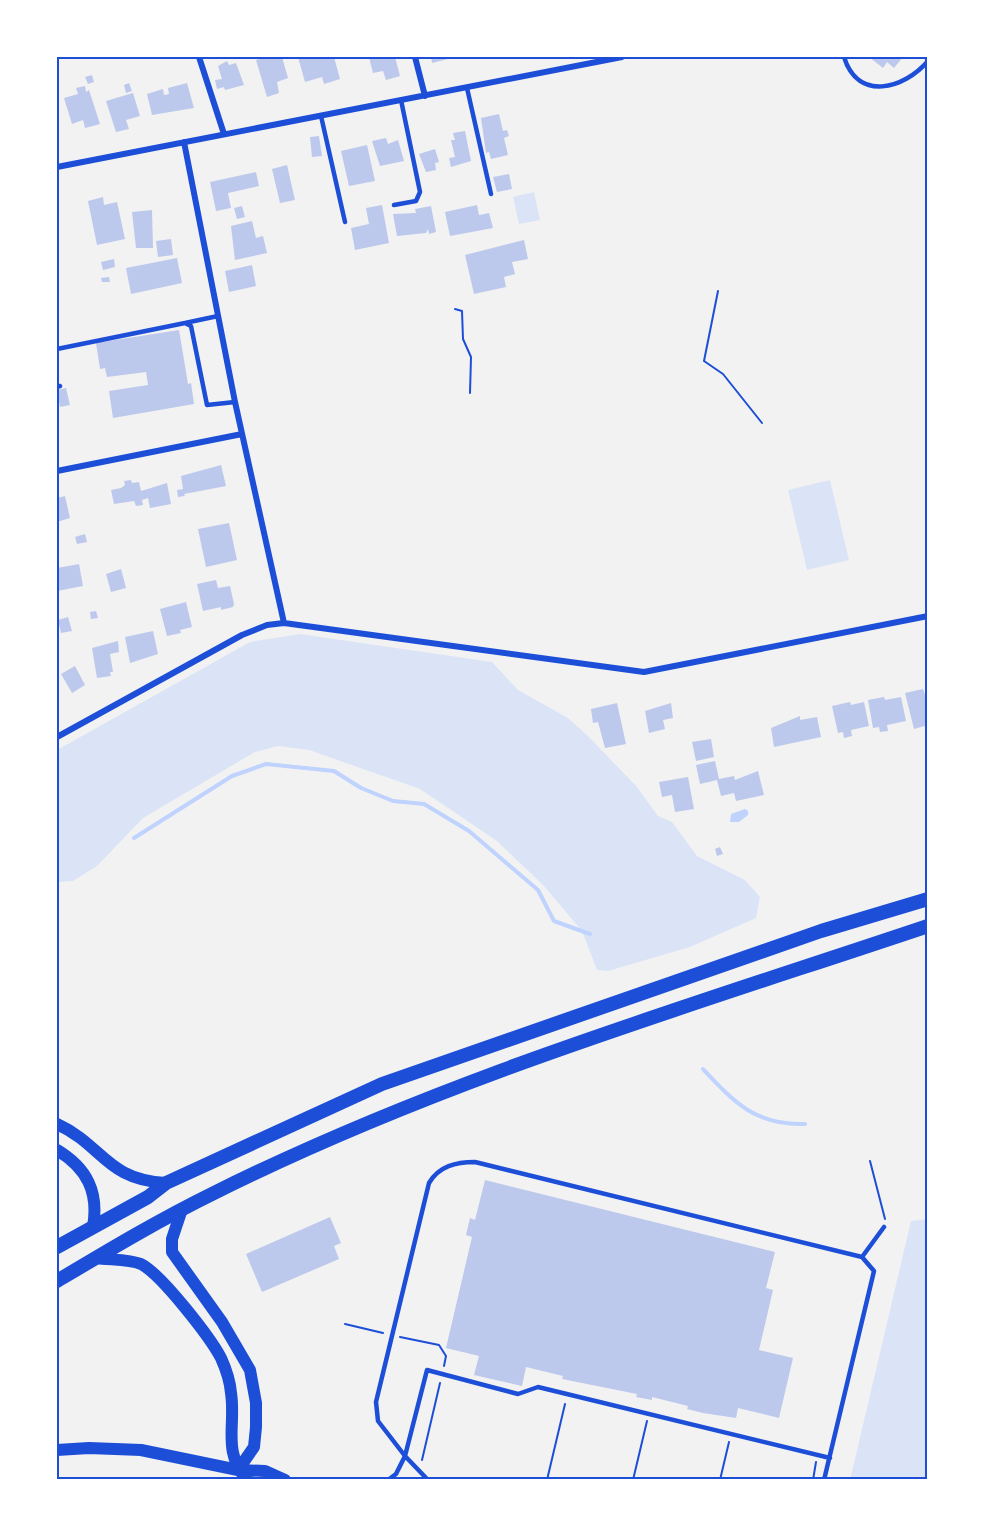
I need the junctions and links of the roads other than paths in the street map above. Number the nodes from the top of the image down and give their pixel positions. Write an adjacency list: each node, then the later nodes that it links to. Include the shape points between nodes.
1 (199, 57): 10 (street)
2 (415, 57): 7 (street)
3 (622, 57): 6 (street)
4 (844, 57): 5 (lane, via 856,79 873,86 902,83)
5 (928, 61)
6 (467, 88): 7 (street); 13 (lane)
7 (425, 96): 8 (street)
8 (401, 100): 9 (street); 14 (lane, via 420,192 416,201)
9 (321, 116): 10 (street); 15 (lane)
10 (224, 134): 11 (street)
11 (184, 142): 12 (street); 16 (street)
12 (57, 167)
13 (491, 194)
14 (394, 205)
15 (345, 222)
16 (218, 316): 17 (lane); 19 (street)
17 (186, 323): 18 (lane); 19 (lane, via 191,326 207,405)
18 (57, 349)
19 (235, 402): 20 (street)
20 (242, 434): 21 (street); 23 (street)
21 (57, 471)
22 (928, 616): 23 (street, via 644,672)
23 (284, 623): 24 (street, via 242,635)
24 (57, 737)
25 (928, 898): 29 (highway, via 381,1084)
26 (928, 926): 30 (highway, via 622,1027 464,1084 283,1160)
27 (57, 1124): 29 (main road, via 124,1174)
28 (57, 1150): 31 (main road, via 88,1177 96,1199)
29 (166, 1183): 31 (highway)
30 (182, 1209): 35 (highway); 40 (main road, via 172,1252 237,1346 254,1385 254,1447)
31 (93, 1227): 33 (highway)
32 (884, 1227): 34 (lane)
33 (57, 1247)
34 (862, 1257): 38 (lane, via 475,1161 458,1162 441,1170 429,1183 376,1402 378,1421); 39 (lane, via 873,1271)
35 (96, 1258): 36 (highway); 40 (main road, via 140,1264 157,1276 215,1348 232,1395 230,1441)
36 (57, 1281)
37 (57, 1450): 40 (main road, via 141,1450)
38 (405, 1456): 39 (lane, via 427,1370 518,1394 538,1387); 43 (lane, via 396,1474); 44 (lane)
39 (830, 1458): 45 (lane)
40 (238, 1470): 41 (main road); 42 (main road, via 265,1471)
41 (247, 1480)
42 (285, 1480)
43 (388, 1480)
44 (428, 1480)
45 (824, 1480)

